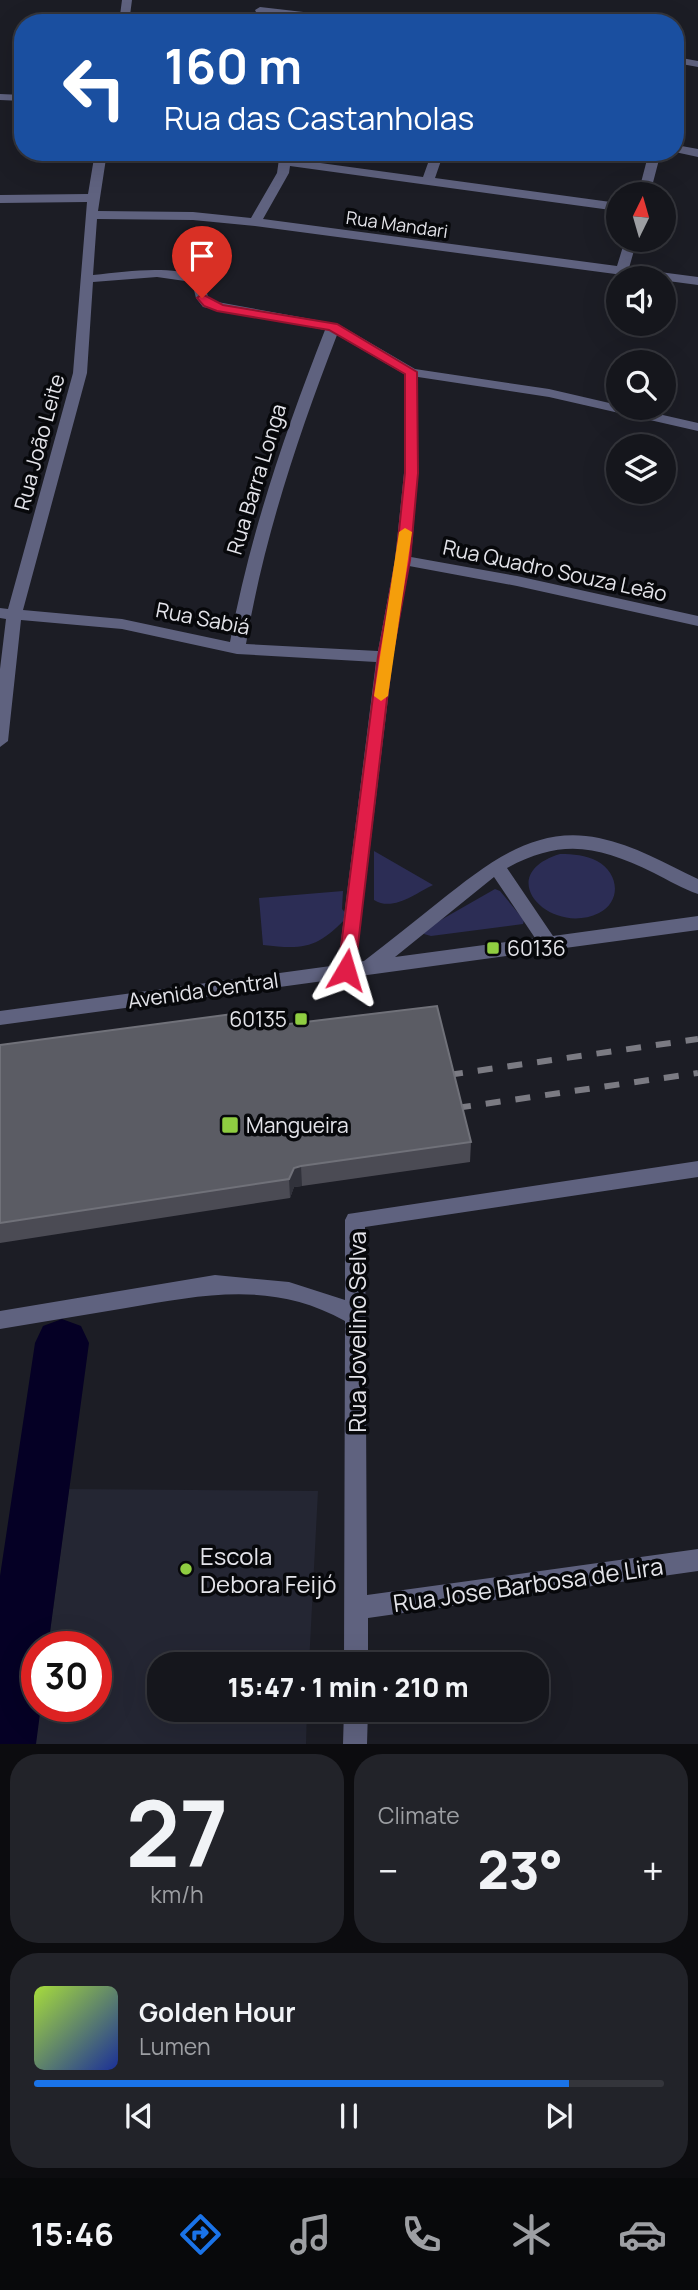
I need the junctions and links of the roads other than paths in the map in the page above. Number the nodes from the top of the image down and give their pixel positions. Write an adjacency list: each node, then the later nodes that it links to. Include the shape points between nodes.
1 (260, 5): 2 (street)
2 (316, 14)
3 (100, 161): 10 (street, Rua João Leite)
4 (284, 161): 14 (street)
5 (311, 161): 8 (street)
6 (435, 161): 8 (street)
7 (653, 161): 9 (street)
8 (428, 180): 12 (street)
9 (647, 182)
10 (93, 198): 11 (street); 13 (street, Rua João Leite)
11 (0, 199)
12 (606, 205)
13 (91, 215): 14 (street, Rua Mandari); 17 (street, Rua João Leite)
14 (255, 222): 15 (street, Rua Mandari)
15 (606, 270)
16 (676, 278): 18 (street, Rua Mandari)
17 (86, 279): 19 (street, via 192,277 198,280 208,304); 23 (street, Rua João Leite, via 80,373)
18 (698, 281)
19 (333, 327): 20 (street); 25 (street, Rua Barra Longa, via 295,423 246,592)
20 (411, 372): 21 (street, via 549,393); 22 (street, via 411,473)
21 (698, 427)
22 (403, 560): 24 (street, Rua Quadro Souza Leão); 26 (street)
23 (7, 614): 25 (street, Rua Sabiá, via 122,624); 27 (street, Rua João Leite)
24 (698, 621)
25 (237, 649): 26 (street, Rua Sabiá)
26 (385, 657): 33 (street)
27 (0, 741)
28 (496, 866): 29 (street, via 537,845 571,839 623,851); 31 (street); 32 (street)
29 (698, 887)
30 (698, 923): 31 (street, Avenida Central)
31 (549, 944): 32 (street, Avenida Central)
32 (370, 967): 33 (street, Avenida Central)
33 (346, 970): 34 (street, Avenida Central)
34 (0, 1018)
35 (698, 1169): 36 (street, Rua Jovelino Selva, via 355,1220)
36 (357, 1317): 37 (street, via 332,1302 298,1292 215,1284); 39 (street, Rua Jovelino Selva)
37 (0, 1320)
38 (698, 1560): 39 (street, Rua Jose Barbosa de Lira)
39 (358, 1608): 40 (street, Rua Jovelino Selva)
40 (356, 1652)
41 (356, 1722): 42 (street)
42 (355, 1744)

